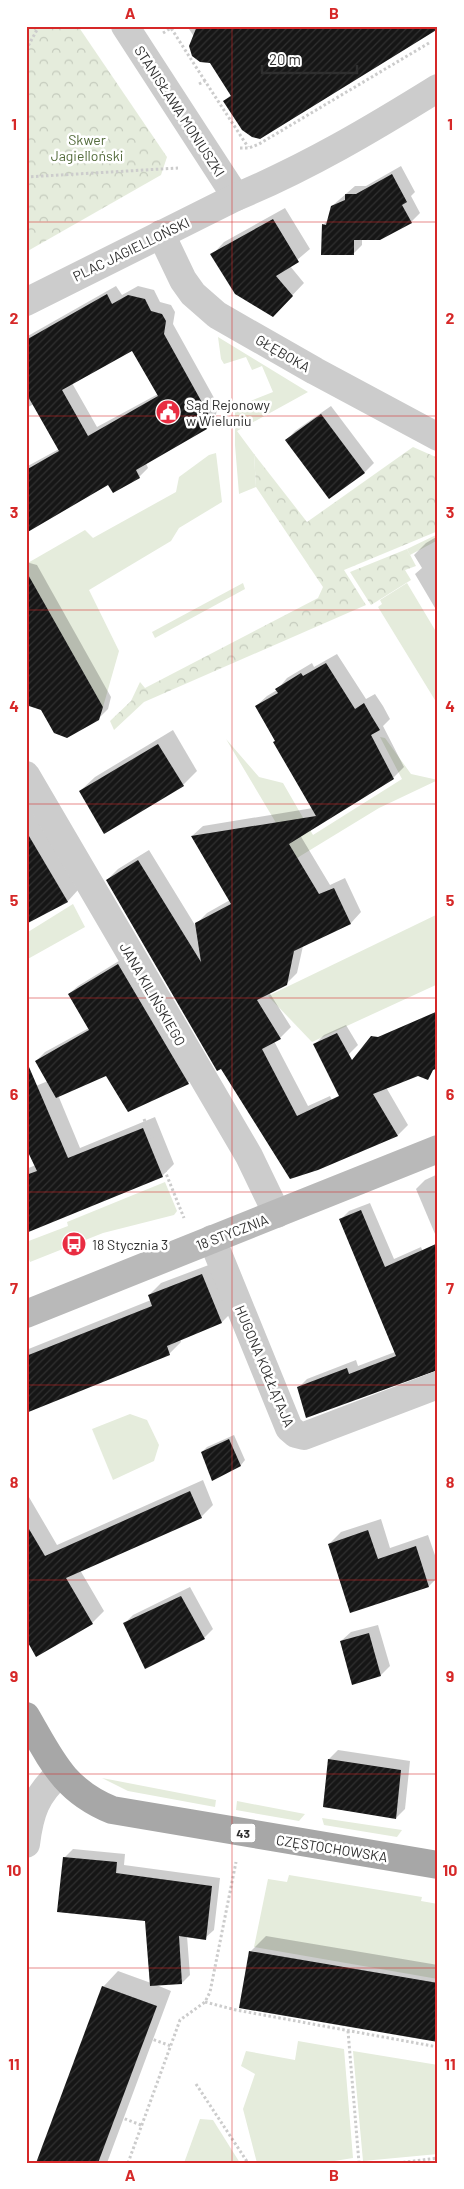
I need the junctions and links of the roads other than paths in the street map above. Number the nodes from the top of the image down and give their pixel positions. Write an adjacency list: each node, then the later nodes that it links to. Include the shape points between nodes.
1 (125, 26): 3 (street, STANISŁAWA MONIUSZKI)
2 (438, 88): 3 (street, PLAC JAGIELLOŃSKI, via 332,152)
3 (236, 197): 4 (street, PLAC JAGIELLOŃSKI)
4 (161, 234): 5 (street, PLAC JAGIELLOŃSKI); 6 (street, GŁĘBOKA, via 188,287 217,315)
5 (26, 302)
6 (438, 437)
7 (28, 784): 9 (street, JANA KILIŃSKIEGO, via 249,1156)
8 (438, 1149): 9 (main road, 18 STYCZNIA)
9 (277, 1214): 10 (main road, 18 STYCZNIA)
10 (212, 1239): 11 (main road, 18 STYCZNIA); 12 (street, HUGONA KOŁŁĄTAJA, via 289,1428 296,1434 304,1436)
11 (26, 1314)
12 (438, 1385)
13 (26, 1716): 14 (main road, 43)
14 (60, 1774): 15 (street, via 40,1794); 16 (main road, CZĘSTOCHOWSKA / 43, via 83,1795 112,1810)
15 (26, 1844)
16 (438, 1865)

